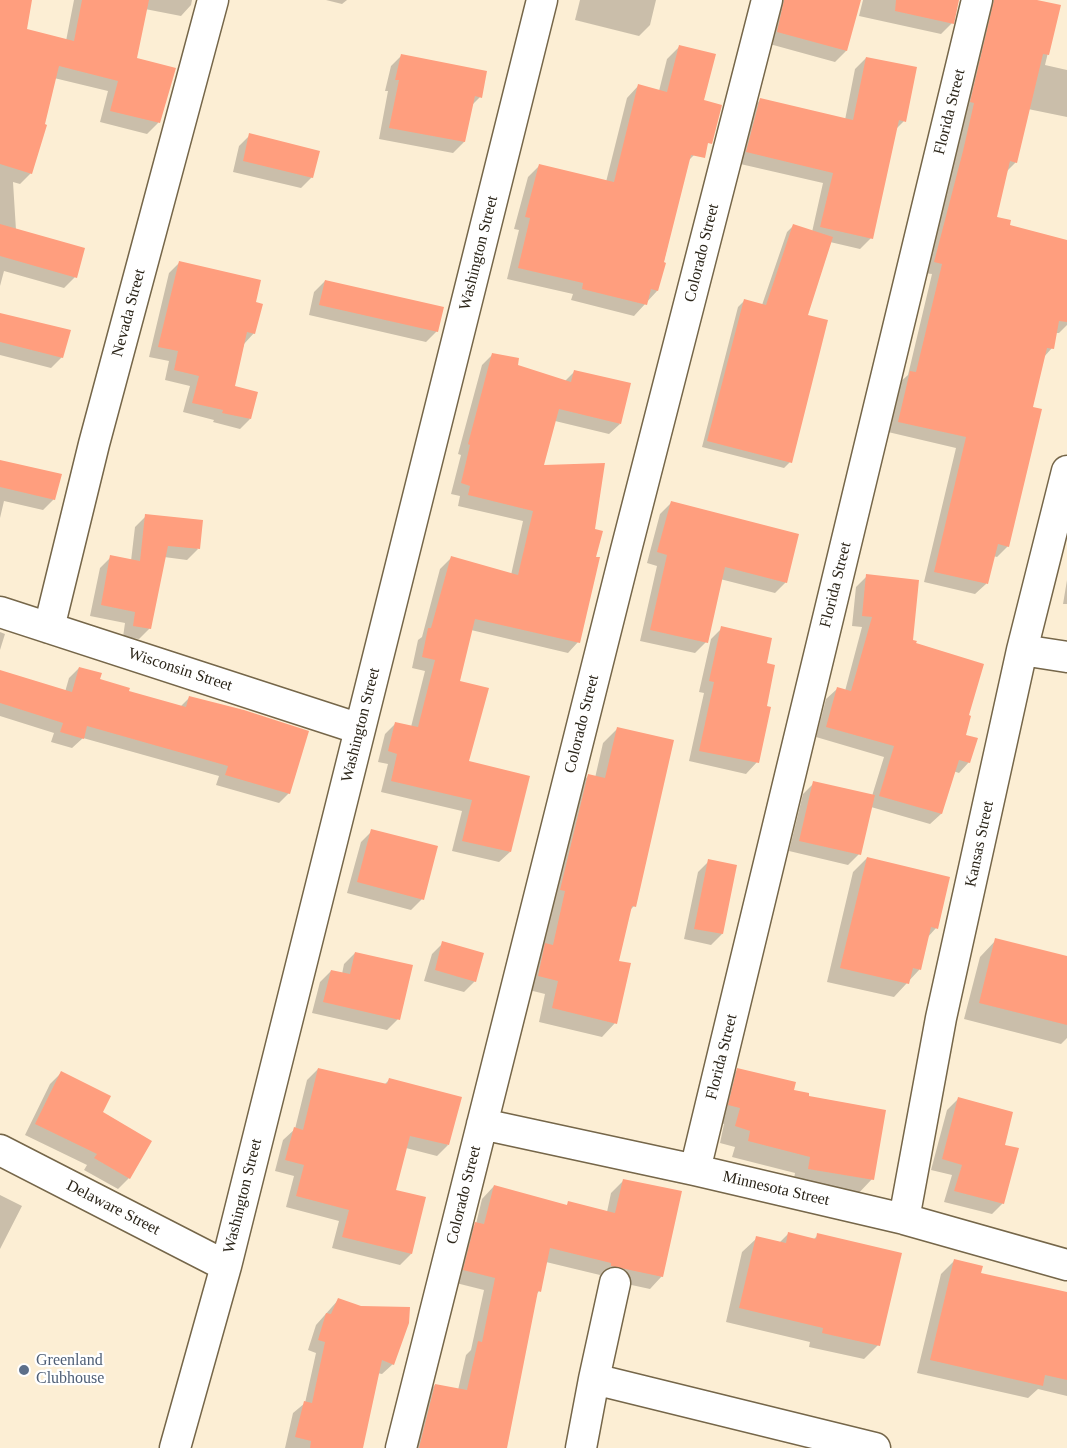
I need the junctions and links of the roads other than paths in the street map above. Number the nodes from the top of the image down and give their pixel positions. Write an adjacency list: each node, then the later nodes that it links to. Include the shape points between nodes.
1 (213, 0): 7 (street, Nevada Street)
2 (542, 0): 10 (street, Washington Street)
3 (767, 0): 11 (street, Colorado Street)
4 (976, 0): 13 (street, Florida Street)
5 (1067, 471): 8 (street, Kansas Street)
6 (0, 612): 7 (street, Wisconsin Street)
7 (49, 628): 10 (street, Wisconsin Street)
8 (1022, 651): 9 (street); 14 (street, Kansas Street, via 941,1018)
9 (1067, 657)
10 (360, 729): 16 (street, Washington Street)
11 (482, 1124): 13 (street, Minnesota Street); 20 (street, Colorado Street)
12 (0, 1149): 16 (street, Delaware Street)
13 (695, 1170): 14 (street, Minnesota Street)
14 (904, 1219): 15 (street, Minnesota Street)
15 (1067, 1265)
16 (226, 1266): 19 (street, Washington Street)
17 (615, 1282): 18 (street)
18 (594, 1379): 21 (street); 22 (street)
19 (175, 1448)
20 (401, 1448)
21 (581, 1448)
22 (875, 1448)

